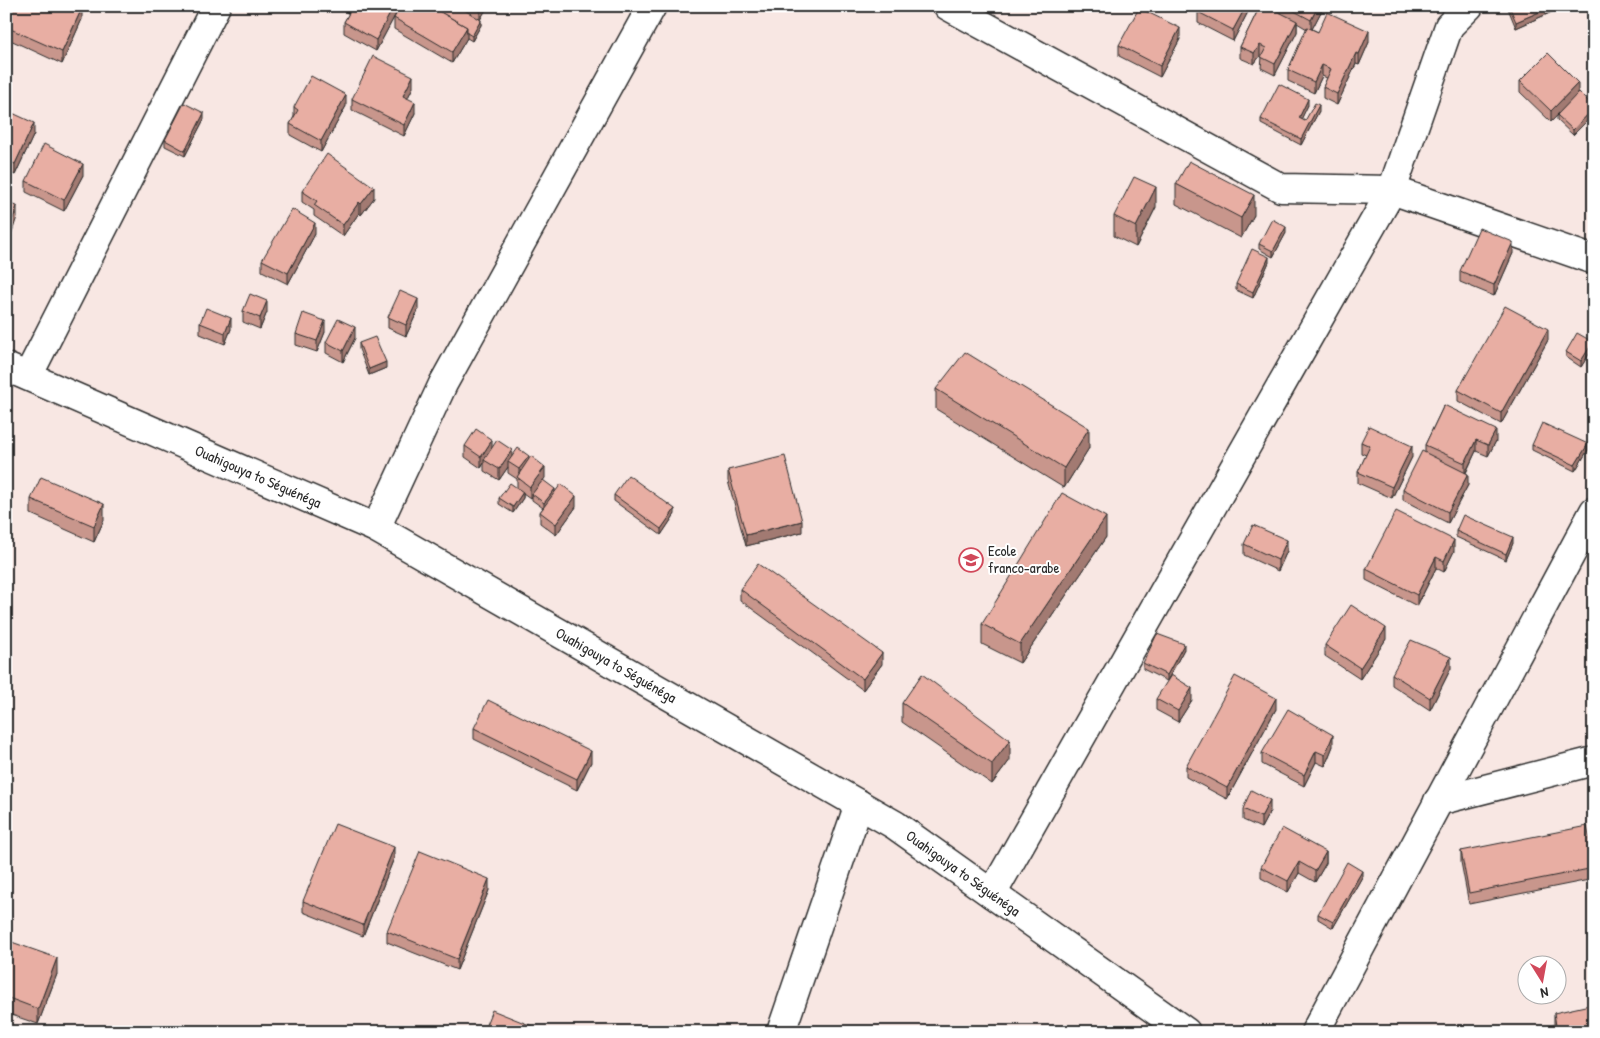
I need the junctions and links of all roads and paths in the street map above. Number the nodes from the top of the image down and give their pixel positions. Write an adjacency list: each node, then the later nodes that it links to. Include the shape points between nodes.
1 (216, 6): 7 (street)
2 (652, 6): 9 (street, via 443,384)
3 (948, 6): 5 (street, via 1281,188)
4 (1469, 6): 5 (street, via 1449,26)
5 (1392, 190): 6 (street); 13 (street)
6 (1594, 260)
7 (17, 372): 9 (street, Ouahigouya to Séguénéga)
8 (1594, 511): 11 (street)
9 (376, 528): 12 (street, Ouahigouya to Séguénéga)
10 (1594, 761): 11 (street)
11 (1438, 801): 16 (street)
12 (859, 804): 13 (street, Ouahigouya to Séguénéga, via 895,825); 14 (street)
13 (992, 894): 15 (street, Ouahigouya to Séguénéga)
14 (781, 1032)
15 (1186, 1032)
16 (1315, 1032)

